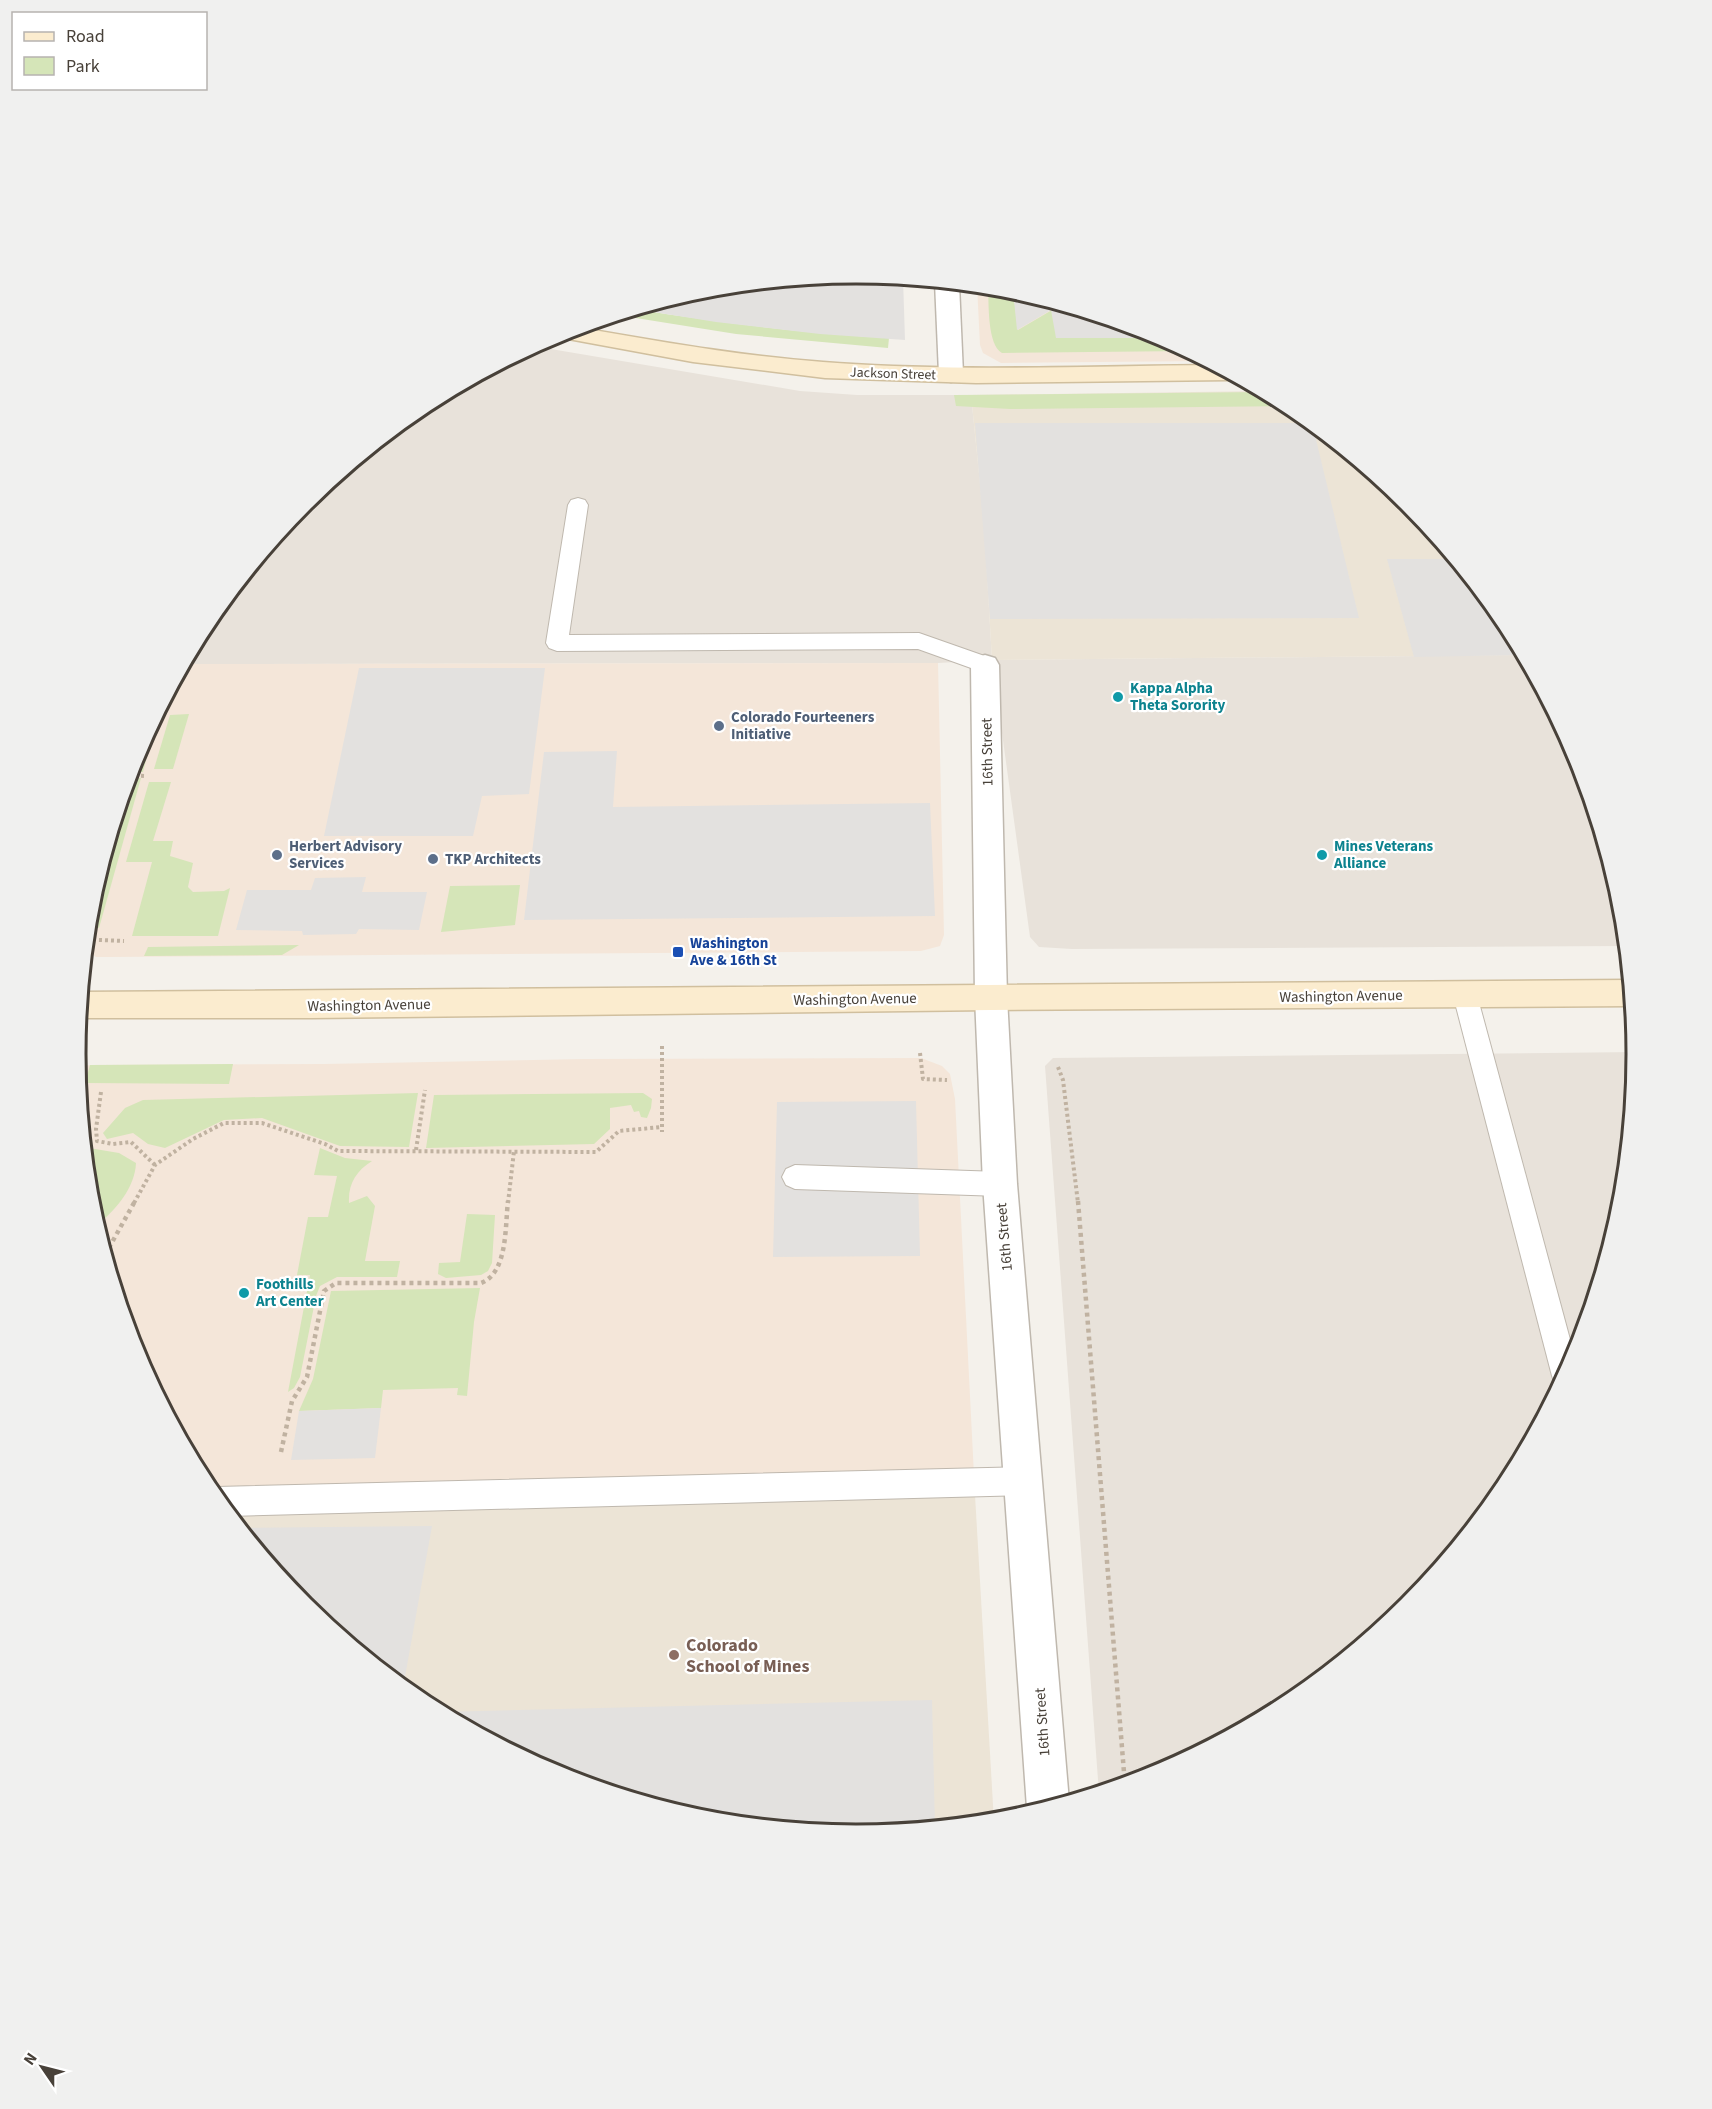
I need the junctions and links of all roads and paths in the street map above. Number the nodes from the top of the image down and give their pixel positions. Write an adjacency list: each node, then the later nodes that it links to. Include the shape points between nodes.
1 (947, 290): 4 (street)
2 (581, 335): 4 (street, Jackson Street, via 823,370)
3 (1214, 372): 4 (street, Jackson Street)
4 (951, 374)
5 (579, 505): 6 (lane, via 557,643 919,641)
6 (985, 665): 13 (street, 16th Street)
7 (138, 776): 8 (path)
8 (146, 776)
9 (99, 940): 10 (path)
10 (124, 941)
11 (1624, 993): 12 (street, Washington Avenue)
12 (1465, 994): 13 (street, Washington Avenue); 27 (lane)
13 (992, 997): 14 (street, Washington Avenue); 25 (street, 16th Street)
14 (87, 1005)
15 (920, 1053): 18 (path, via 923,1079)
16 (663, 1056): 22 (path, via 662,1130 619,1131 596,1152)
17 (1058, 1067): 31 (path, via 1063,1080 1082,1236)
18 (956, 1080)
19 (425, 1090): 21 (path)
20 (101, 1092): 23 (path, via 96,1141 130,1142)
21 (416, 1150): 22 (path); 23 (path, via 338,1151 262,1123 224,1123)
22 (514, 1151): 29 (path, via 500,1263 489,1280 336,1283 324,1291 307,1377 292,1401)
23 (155, 1165): 26 (path)
24 (795, 1177): 25 (lane)
25 (1000, 1184): 28 (street, 16th Street)
26 (110, 1246)
27 (1562, 1362)
28 (1024, 1481): 29 (lane); 32 (street, 16th Street)
29 (272, 1500): 30 (lane)
30 (229, 1502)
31 (1124, 1776)
32 (1047, 1801)

